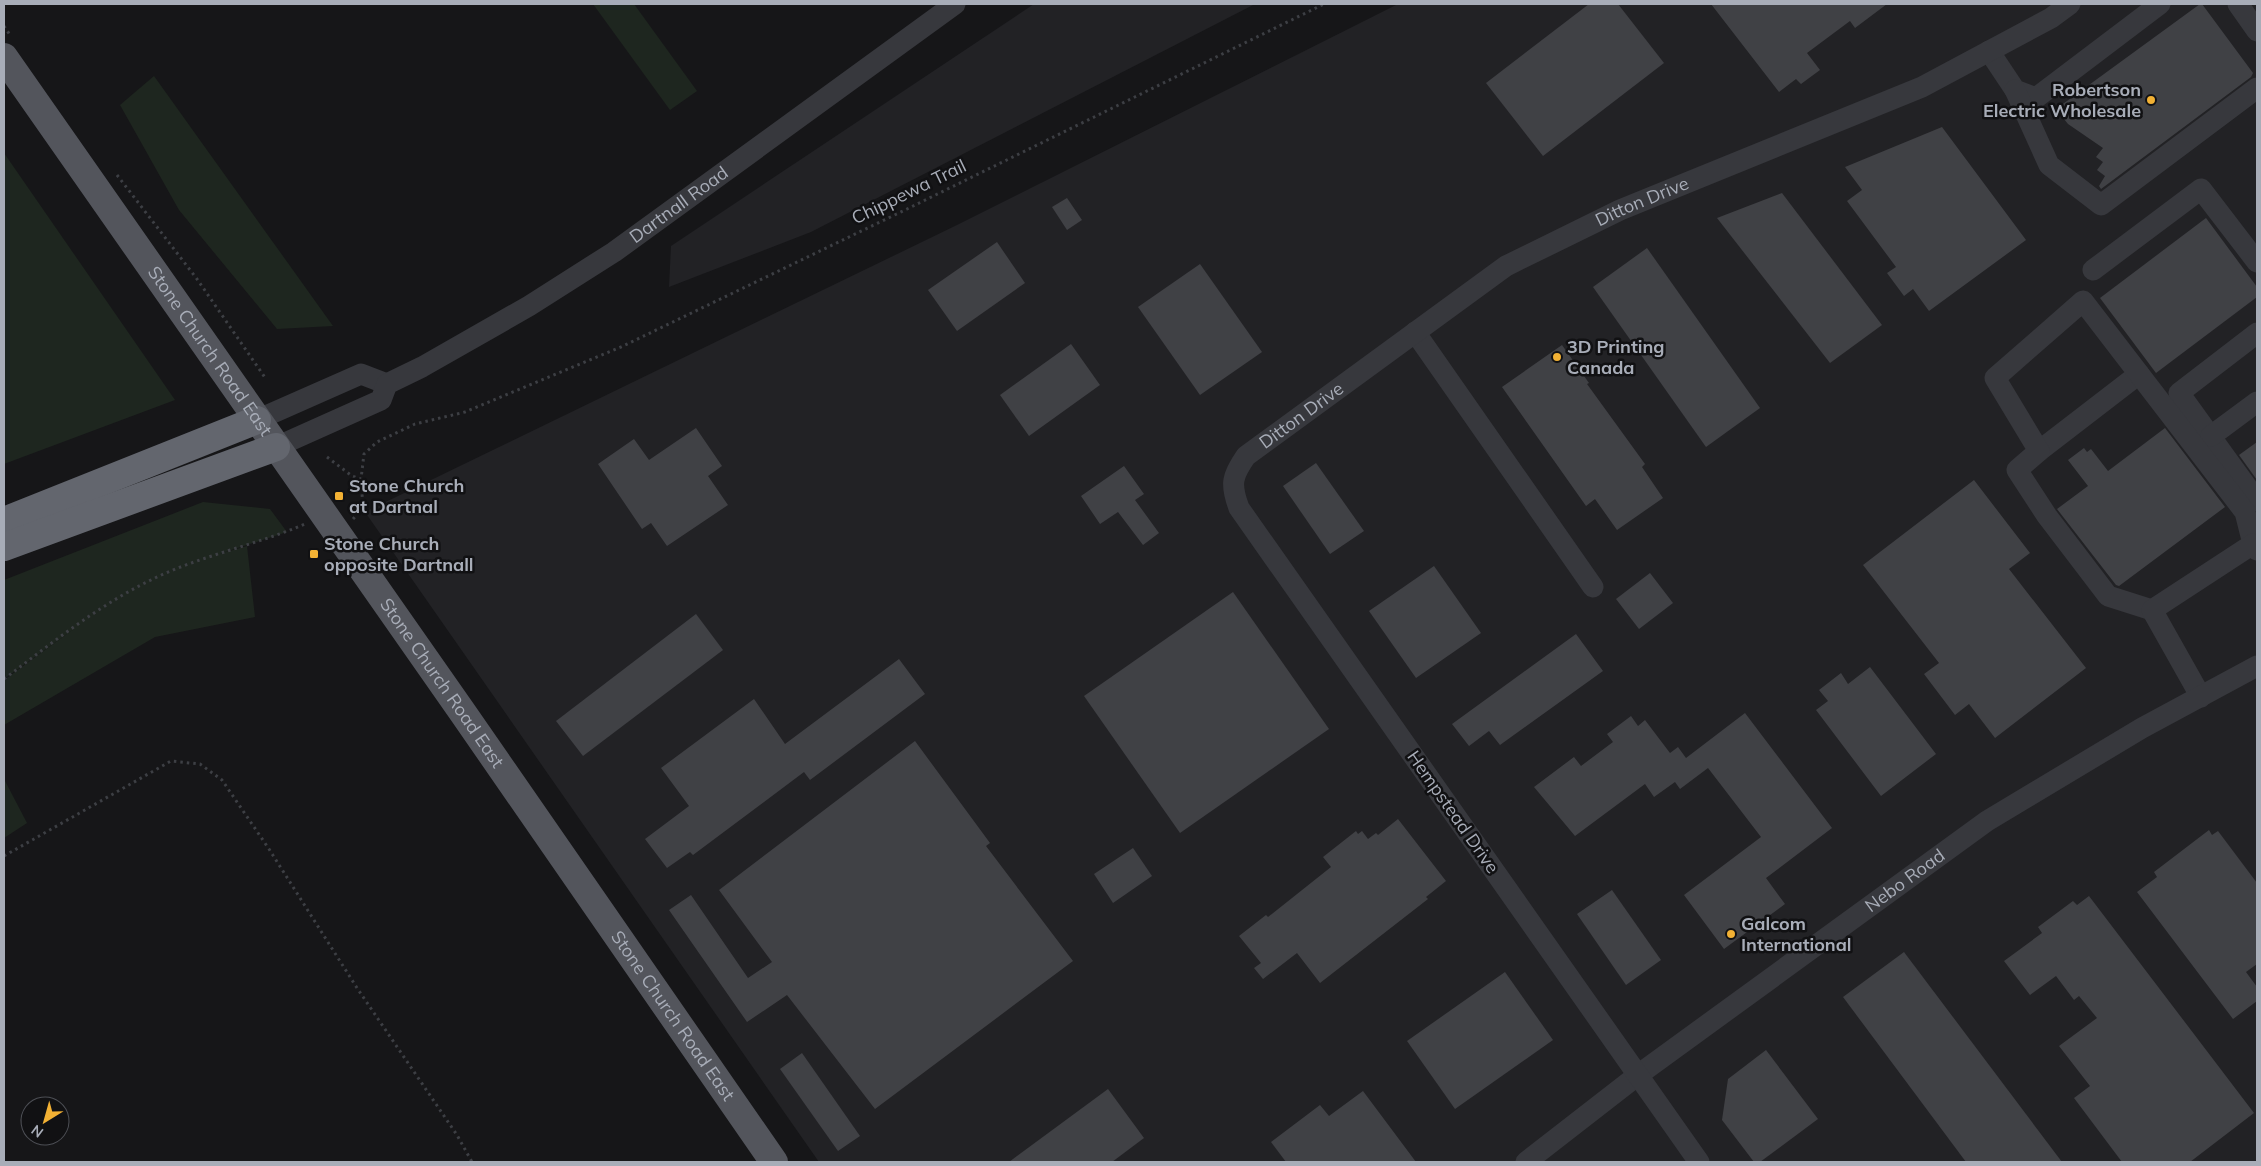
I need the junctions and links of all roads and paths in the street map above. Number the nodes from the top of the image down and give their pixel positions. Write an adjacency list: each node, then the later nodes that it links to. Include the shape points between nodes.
1 (956, 4): 19 (street, Dartnall Road, via 614,252 529,306)
2 (1324, 4): 27 (path, Chippewa Trail, via 621,347 464,412 415,424 377,442 364,454)
3 (2070, 4): 9 (street, Ditton Drive, via 2051,18)
4 (2160, 4): 11 (street, via 2036,98)
5 (2238, 4): 7 (street)
6 (4, 26): 8 (path)
7 (2257, 31)
8 (9, 49): 21 (main road, Stone Church Road East)
9 (1989, 51): 11 (street); 15 (street, Ditton Drive, via 1922,87 1611,214 1506,266)
10 (2257, 88): 11 (street, via 2101,205 2048,165)
11 (2015, 90)
12 (113, 171): 18 (path, via 197,279)
13 (2257, 262): 14 (street, via 2201,189)
14 (2093, 270)
15 (1415, 332): 25 (street, Ditton Drive); 33 (street)
16 (2257, 334): 22 (street, via 2179,393)
17 (2139, 374): 24 (street); 24 (street, via 2083,301 1995,378); 32 (street, via 2245,512)
18 (266, 379)
19 (387, 384): 21 (street, via 361,374); 23 (street, Dartnall Road, via 381,400)
20 (2257, 402): 22 (street)
21 (257, 420): 23 (main road, Stone Church Road East); 29 (highway)
22 (2211, 436): 28 (street)
23 (276, 447): 30 (main road, Stone Church Road East); 31 (highway)
24 (2039, 451): 34 (street, via 2017,470 2047,516 2108,596)
25 (1246, 456): 39 (street, Hempstead Drive, via 1234,474 1233,493 1239,508)
26 (327, 457): 27 (path)
27 (361, 479): 30 (path, via 363,508 356,517)
28 (2257, 501)
29 (4, 521)
30 (330, 524): 36 (path, via 193,562 154,578 103,607); 41 (main road, Stone Church Road East)
31 (4, 547)
32 (2255, 547): 34 (street)
33 (1592, 587)
34 (2152, 610): 37 (street)
35 (2257, 666): 37 (street, Nebo Road)
36 (4, 679)
37 (2200, 697): 39 (street, Nebo Road, via 1987,821)
38 (4, 856): 40 (path, via 171,761 200,764 222,780)
39 (1638, 1075): 42 (street, Nebo Road); 43 (street, Hempstead Drive)
40 (472, 1162)
41 (774, 1162)
42 (1526, 1162)
43 (1699, 1162)

